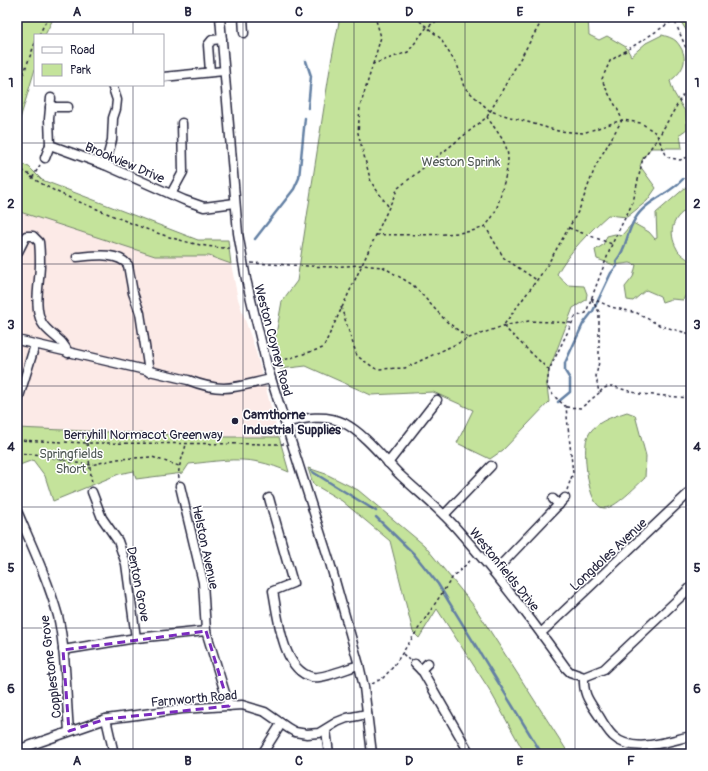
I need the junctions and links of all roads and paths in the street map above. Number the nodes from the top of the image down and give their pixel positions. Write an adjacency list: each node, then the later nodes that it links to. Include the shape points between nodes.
1 (48, 17): 12 (path)
2 (220, 17): 13 (street, Weston Coyney Road)
3 (243, 17): 11 (street)
4 (376, 17): 16 (path, via 380,37)
5 (414, 17): 10 (path)
6 (444, 17): 10 (path)
7 (544, 17): 26 (path)
8 (673, 17): 9 (path)
9 (674, 20): 15 (path); 28 (path, via 610,61 602,79)
10 (427, 27): 16 (path, via 408,52); 26 (path, via 440,38 458,67 464,87)
11 (244, 33)
12 (40, 34)
13 (222, 39): 17 (street, Weston Coyney Road); 18 (street, via 212,40 208,45)
14 (34, 46): 22 (path)
15 (691, 60)
16 (373, 64): 39 (path, via 360,107 358,133 371,182)
17 (224, 71): 18 (street); 38 (street, Weston Coyney Road)
18 (210, 72): 19 (street)
19 (164, 77)
20 (691, 81): 30 (path)
21 (112, 86): 34 (street, via 117,100 112,140)
22 (17, 90)
23 (51, 98): 24 (street)
24 (50, 107): 25 (street); 31 (street)
25 (68, 107)
26 (490, 112): 27 (path); 28 (path, via 558,131 583,132)
27 (487, 117): 39 (path, via 398,188); 40 (path, via 506,145 509,164 496,212)
28 (622, 120): 30 (path, via 641,123 656,133); 41 (path, via 596,165 579,210)
29 (182, 123): 37 (street, via 183,172)
30 (658, 138): 32 (path, via 667,156 680,160); 43 (path, via 643,158 633,202)
31 (50, 144): 33 (street); 34 (street, Brookview Drive)
32 (691, 156)
33 (44, 158): 36 (path)
34 (105, 165): 37 (street, Brookview Drive)
35 (17, 167): 36 (path)
36 (31, 177): 44 (path, via 48,188 135,225 206,247)
37 (171, 194): 38 (street, Brookview Drive, via 204,207)
38 (235, 204): 44 (street, Weston Coyney Road)
39 (389, 207): 42 (path)
40 (485, 226): 42 (path, via 467,233); 49 (path, via 504,258)
41 (569, 228): 43 (path); 49 (path)
42 (376, 234): 48 (path)
43 (612, 244): 50 (path)
44 (240, 248): 47 (street, Weston Coyney Road)
45 (17, 254): 58 (street, via 26,236 33,236 39,242 38,301 41,321 47,330 63,343)
46 (77, 257): 61 (street, via 107,255 128,265 140,313)
47 (243, 263): 48 (path, via 329,267); 59 (street, Weston Coyney Road)
48 (361, 265): 51 (path); 55 (path, via 383,267 413,285 446,321)
49 (538, 281): 53 (path)
50 (591, 298): 52 (path, via 586,313 575,318); 54 (path, via 611,307 637,313 661,326); 63 (path, via 600,312 599,362 596,376)
51 (342, 307): 55 (path, via 357,356 376,368 405,368); 59 (path, via 322,348)
52 (573, 323): 53 (path, via 529,321); 60 (path)
53 (503, 326): 55 (path); 60 (path)
54 (691, 334)
55 (469, 338)
56 (17, 340): 57 (street)
57 (35, 345): 58 (street); 66 (street)
58 (68, 353): 61 (street)
59 (267, 366): 62 (street, Weston Coyney Road)
60 (549, 370): 67 (path, via 547,386)
61 (149, 372): 62 (street, via 219,389)
62 (271, 378): 68 (street, Weston Coyney Road)
63 (599, 393): 64 (path, via 611,386 640,394); 67 (path, via 581,408)
64 (691, 398)
65 (437, 400): 76 (street)
66 (17, 403)
67 (566, 407): 84 (path, via 573,473)
68 (285, 423): 72 (street, Weston Coyney Road); 76 (street, Westonfields Drive, via 307,417 326,418 343,423 360,433)
69 (17, 440): 70 (path, Berryhill Normacot Greenway)
70 (87, 443): 71 (path, Berryhill Normacot Greenway); 73 (path)
71 (186, 444): 72 (path, Berryhill Normacot Greenway, via 281,443); 78 (path)
72 (293, 448): 96 (street, Weston Coyney Road)
73 (88, 449): 75 (path, via 77,456); 77 (path)
74 (17, 453): 75 (path, via 44,455)
75 (61, 460): 77 (path)
76 (388, 463): 86 (street, Westonfields Drive)
77 (91, 465): 78 (path, via 117,458 152,457); 82 (path)
78 (179, 466): 80 (path)
79 (491, 466): 86 (street)
80 (180, 486): 90 (street, Helston Avenue, via 203,582)
81 (691, 491): 91 (street, Longdoles Avenue)
82 (92, 492): 92 (street, Denton Grove, via 102,518 118,541 126,564)
83 (269, 498): 96 (street, via 293,583 273,591 290,660 305,674 313,677)
84 (565, 498): 88 (street, via 556,502)
85 (17, 511): 93 (street, Copplestone Grove, via 48,583 58,617)
86 (444, 515): 87 (street, Westonfields Drive)
87 (478, 554): 88 (street, Westonfields Drive); 99 (path, via 452,578 393,667 383,678)
88 (494, 572): 91 (street, Westonfields Drive)
89 (691, 587): 98 (street, via 604,669)
90 (206, 631): 92 (street); 100 (street, Helston Avenue)
91 (541, 633): 98 (street, Westonfields Drive, via 570,672)
92 (136, 638): 93 (street)
93 (63, 650): 105 (street, Copplestone Grove)
94 (428, 663): 97 (street)
95 (415, 664): 97 (street)
96 (359, 665): 99 (street, Weston Coyney Road)
97 (421, 670): 112 (street)
98 (584, 677): 106 (street, via 583,687 586,696 614,737 624,743 643,746)
99 (364, 687): 101 (street, Weston Coyney Road)
100 (229, 706): 102 (street, Farnworth Road); 103 (street, Farnworth Road, via 242,705 254,708 265,712)
101 (367, 714): 104 (street, Farnworth Road, via 337,722); 111 (street, Weston Coyney Road)
102 (106, 719): 105 (street, Farnworth Road); 108 (street)
103 (281, 724): 104 (street, Farnworth Road, via 295,732 307,734); 109 (street)
104 (326, 730): 110 (street)
105 (69, 731): 107 (street, Farnworth Road)
106 (691, 736)
107 (17, 750)
108 (114, 754)
109 (262, 754)
110 (329, 754)
111 (372, 754)
112 (470, 754)

